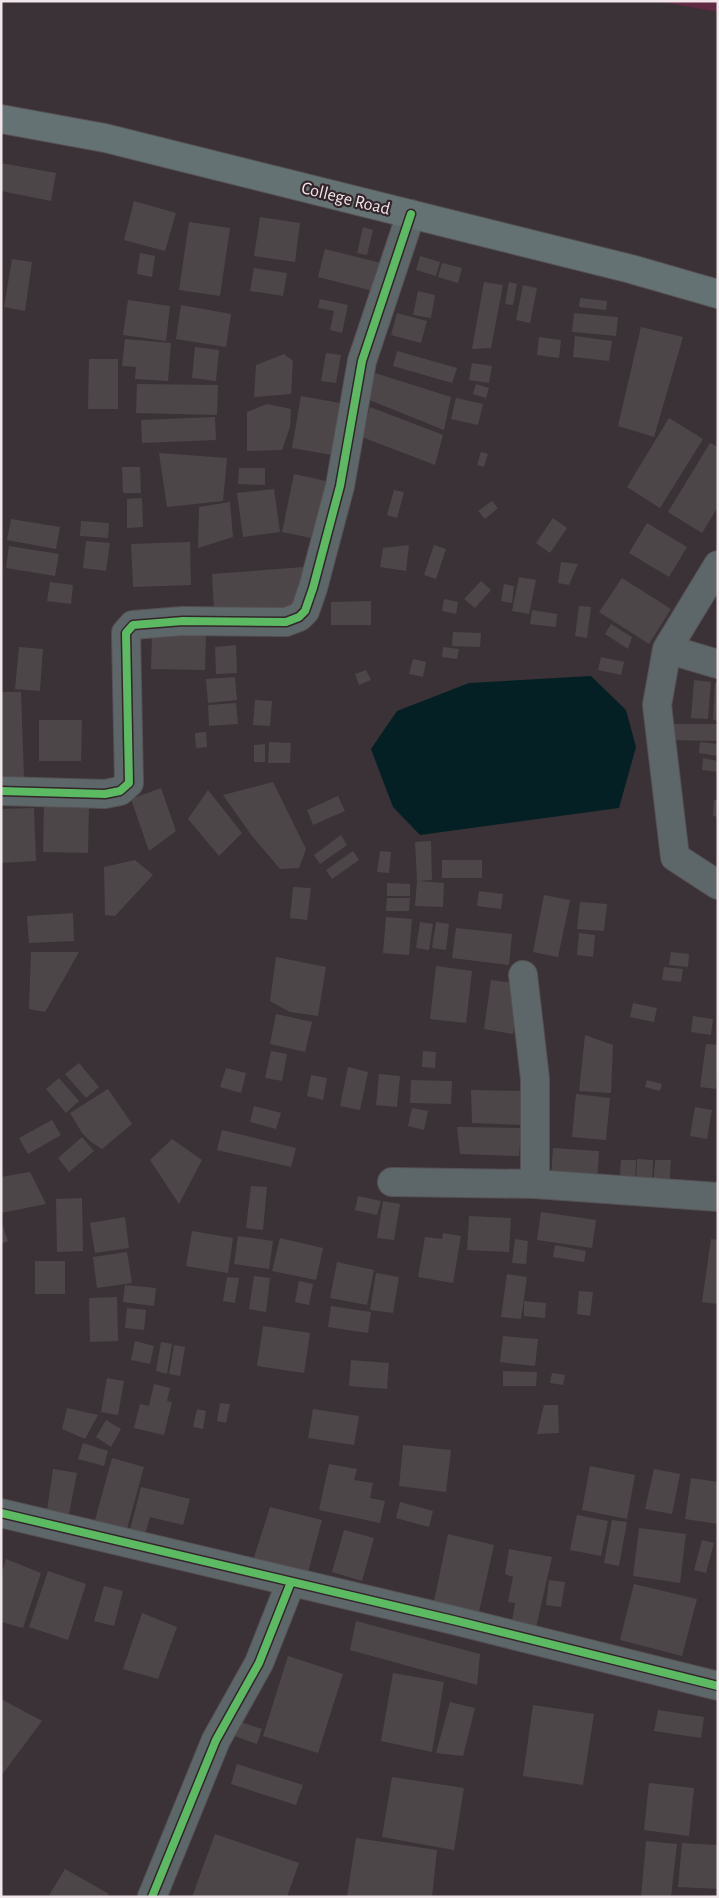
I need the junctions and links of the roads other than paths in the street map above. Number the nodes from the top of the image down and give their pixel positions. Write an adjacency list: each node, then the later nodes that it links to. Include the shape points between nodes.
1 (1, 120): 2 (main road, College Road, via 105,138)
2 (411, 214): 3 (main road, College Road); 7 (street, via 362,361 340,486 305,611 286,622 183,621 133,625 126,633 129,783 120,791 104,794)
3 (718, 294)
4 (718, 565): 5 (street)
5 (667, 649): 6 (street); 8 (street, via 656,705 675,857)
6 (718, 664)
7 (1, 792)
8 (718, 885)
9 (523, 975): 11 (street, via 535,1078)
10 (392, 1182): 11 (street)
11 (535, 1184): 12 (street)
12 (718, 1197)
13 (1, 1513): 14 (street)
14 (291, 1582): 15 (street); 16 (street, via 259,1663 216,1740)
15 (718, 1686)
16 (152, 1897)

